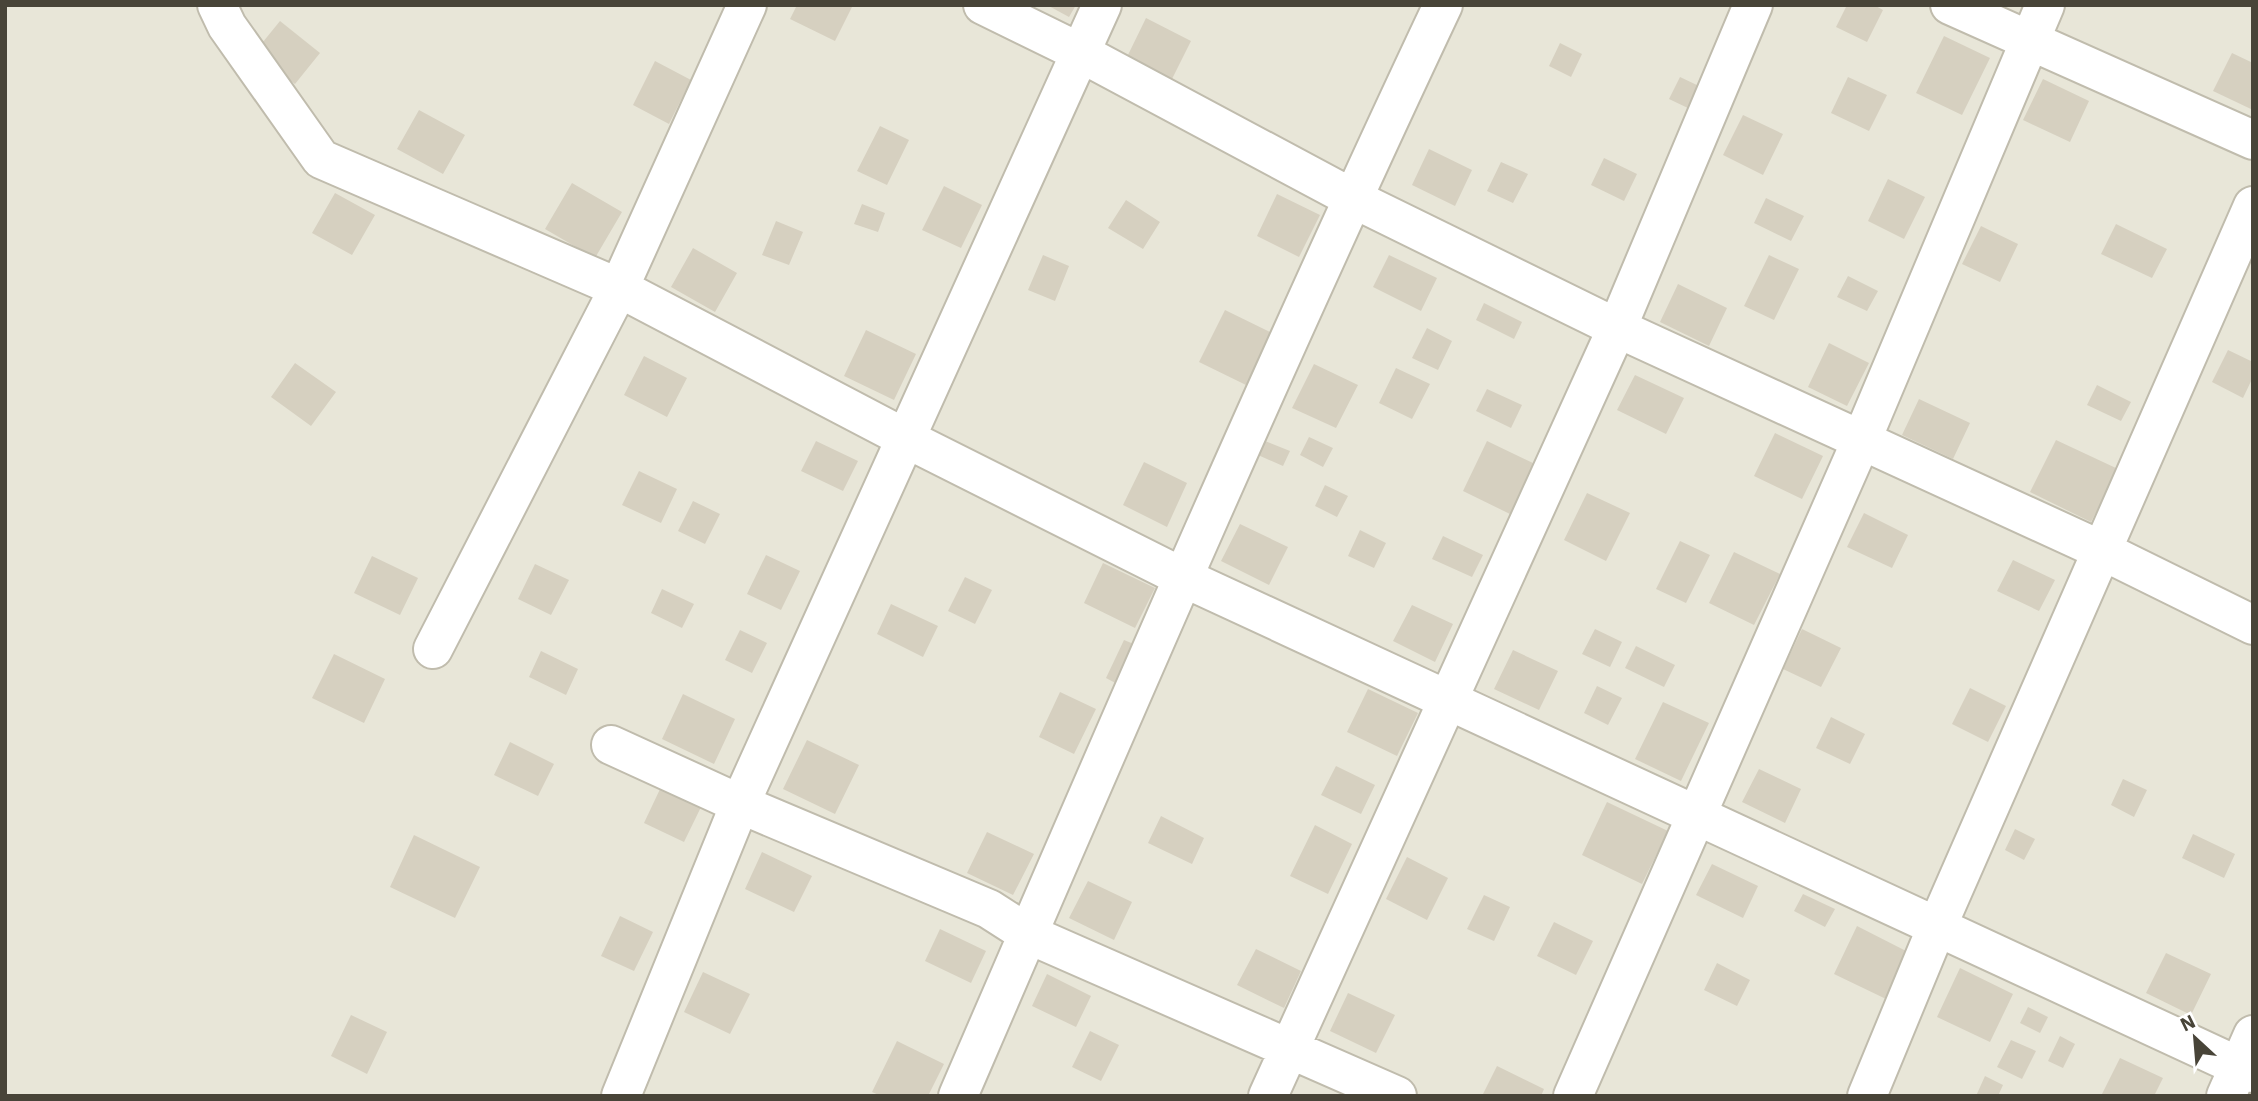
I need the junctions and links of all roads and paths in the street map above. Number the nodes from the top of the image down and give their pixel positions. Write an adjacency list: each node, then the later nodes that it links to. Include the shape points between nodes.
1 (217, 5): 14 (street, via 321,159)
2 (747, 5): 14 (street)
3 (983, 5): 10 (street)
4 (1102, 5): 10 (street)
5 (1443, 5): 12 (street)
6 (1753, 5): 15 (street)
7 (1950, 5): 9 (street)
8 (2045, 5): 9 (street)
9 (2029, 41): 11 (street); 17 (street)
10 (1079, 52): 12 (street); 16 (street)
11 (2253, 140)
12 (1352, 198): 15 (street); 19 (street)
13 (2253, 206): 18 (street)
14 (619, 288): 16 (street); 21 (street)
15 (1617, 328): 17 (street); 22 (street)
16 (905, 438): 19 (street); 24 (street)
17 (1862, 439): 18 (street); 25 (street)
18 (2103, 551): 20 (street); 26 (street)
19 (1182, 577): 22 (street); 27 (street)
20 (2253, 625)
21 (433, 649)
22 (1447, 700): 25 (street); 28 (street)
23 (611, 745): 24 (street)
24 (740, 804): 27 (street, via 989,909); 30 (street)
25 (1694, 817): 26 (street); 34 (street)
26 (1936, 929): 29 (street); 35 (street)
27 (1028, 934): 28 (street); 31 (street)
28 (1289, 1048): 32 (street); 33 (street)
29 (2243, 1068)
30 (621, 1096)
31 (958, 1096)
32 (1268, 1096)
33 (1397, 1096)
34 (1573, 1096)
35 (1867, 1096)

